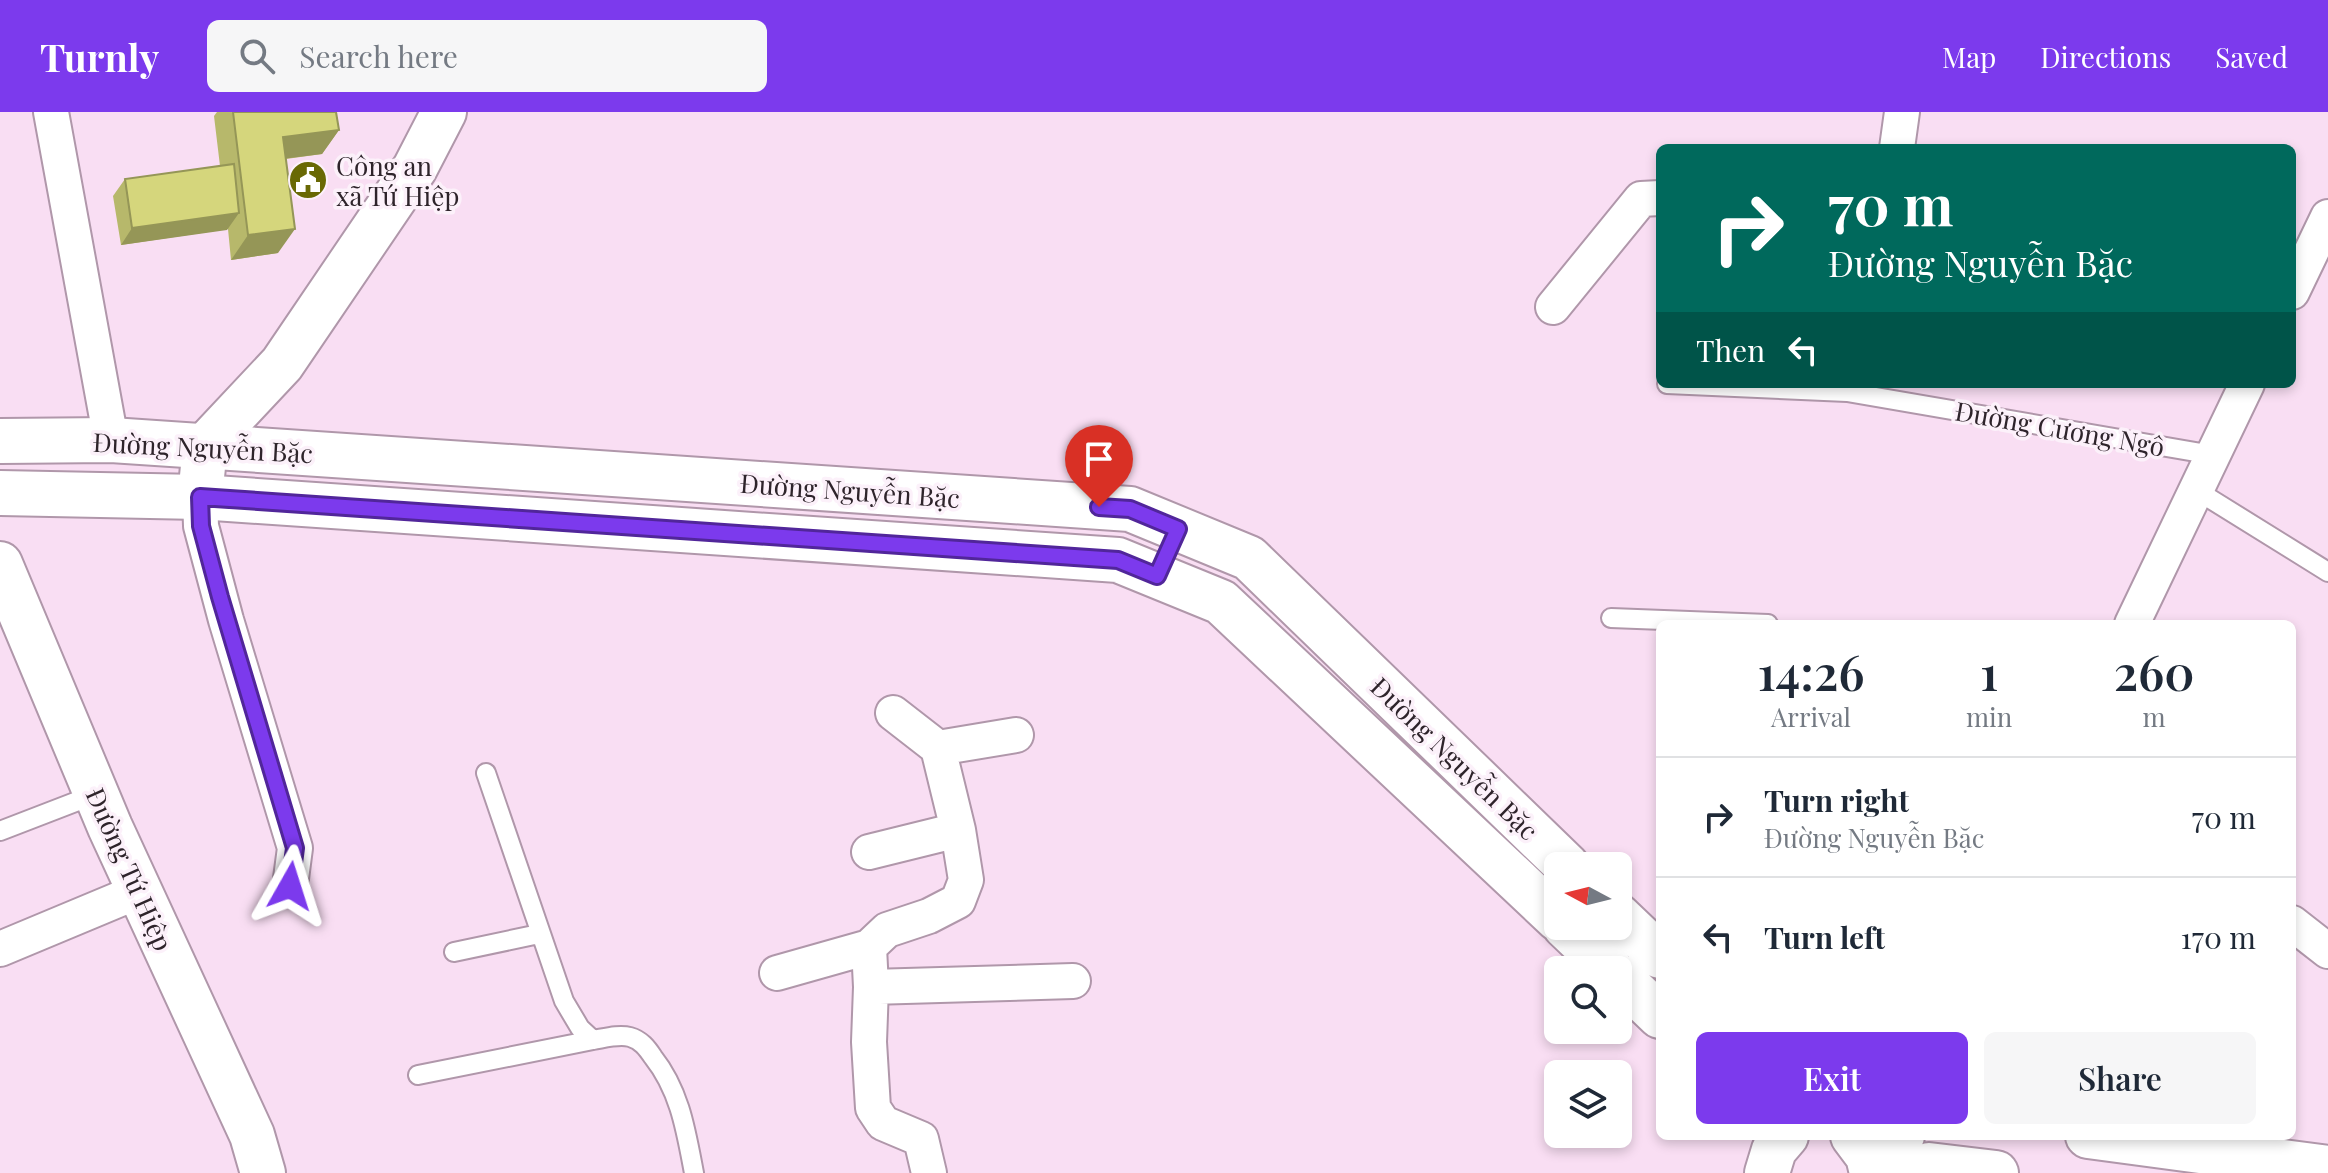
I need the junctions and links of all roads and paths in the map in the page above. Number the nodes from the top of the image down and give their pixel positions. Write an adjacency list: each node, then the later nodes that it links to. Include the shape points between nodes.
1 (51, 112): 11 (street)
2 (444, 112): 13 (main road, via 415,168 282,364)
3 (1902, 112): 4 (street)
4 (1898, 144)
5 (1656, 198): 8 (street, via 1641,199)
6 (2328, 217): 7 (street)
7 (2296, 284)
8 (1553, 307)
9 (1753, 388): 14 (lane, Đường Cương Ngô, via 1847,392)
10 (2245, 388): 14 (street)
11 (111, 440): 12 (main road, Đường Nguyễn Bặc); 13 (main road, Đường Nguyễn Bặc)
12 (0, 441)
13 (205, 446): 17 (main road); 18 (main road, Đường Nguyễn Bặc, via 1130,509)
14 (2213, 455): 15 (street)
15 (2196, 490): 20 (lane); 24 (street)
16 (0, 493): 17 (main road, Đường Nguyễn Bặc)
17 (200, 497): 21 (main road, Đường Nguyễn Bặc, via 1118,560); 34 (street, via 201,526 226,620 295,848)
18 (1178, 529): 21 (main road); 33 (main road, Đường Nguyễn Bặc, via 1249,558)
19 (0, 564): 29 (main road, Đường Tứ Hiệp)
20 (2328, 572)
21 (1157, 576): 36 (main road, Đường Nguyễn Bặc, via 1221,602)
22 (1611, 618): 23 (lane)
23 (1663, 620)
24 (2134, 620)
25 (893, 713): 27 (street)
26 (1016, 735): 27 (street)
27 (938, 748): 30 (street)
28 (486, 773): 39 (lane)
29 (96, 794): 31 (lane); 35 (main road, Đường Tứ Hiệp)
30 (958, 830): 32 (street); 41 (street, via 966,880 958,901 887,930)
31 (0, 831)
32 (869, 852)
33 (1553, 852)
34 (290, 886)
35 (139, 891): 42 (street); 56 (main road, Đường Tứ Hiệp, via 252,1135)
36 (1544, 906)
37 (2296, 926): 43 (street)
38 (1632, 929): 45 (main road)
39 (539, 934): 44 (lane); 52 (lane, via 572,1018)
40 (1580, 940): 46 (main road)
41 (869, 947): 47 (street); 49 (street)
42 (0, 949)
43 (2328, 951)
44 (454, 952)
45 (1656, 952)
46 (1596, 956)
47 (777, 973)
48 (1073, 981): 49 (street)
49 (871, 987): 58 (street, via 873,1108 883,1123 921,1139)
50 (1632, 989): 51 (main road)
51 (1656, 1012)
52 (593, 1040): 53 (lane); 57 (lane, via 633,1037 656,1061 682,1111)
53 (418, 1075)
54 (2118, 1140): 55 (main road)
55 (2328, 1168)
56 (263, 1173)
57 (694, 1173)
58 (929, 1173)
59 (1911, 1173): 60 (main road, via 1929,1165)
60 (1996, 1173)

